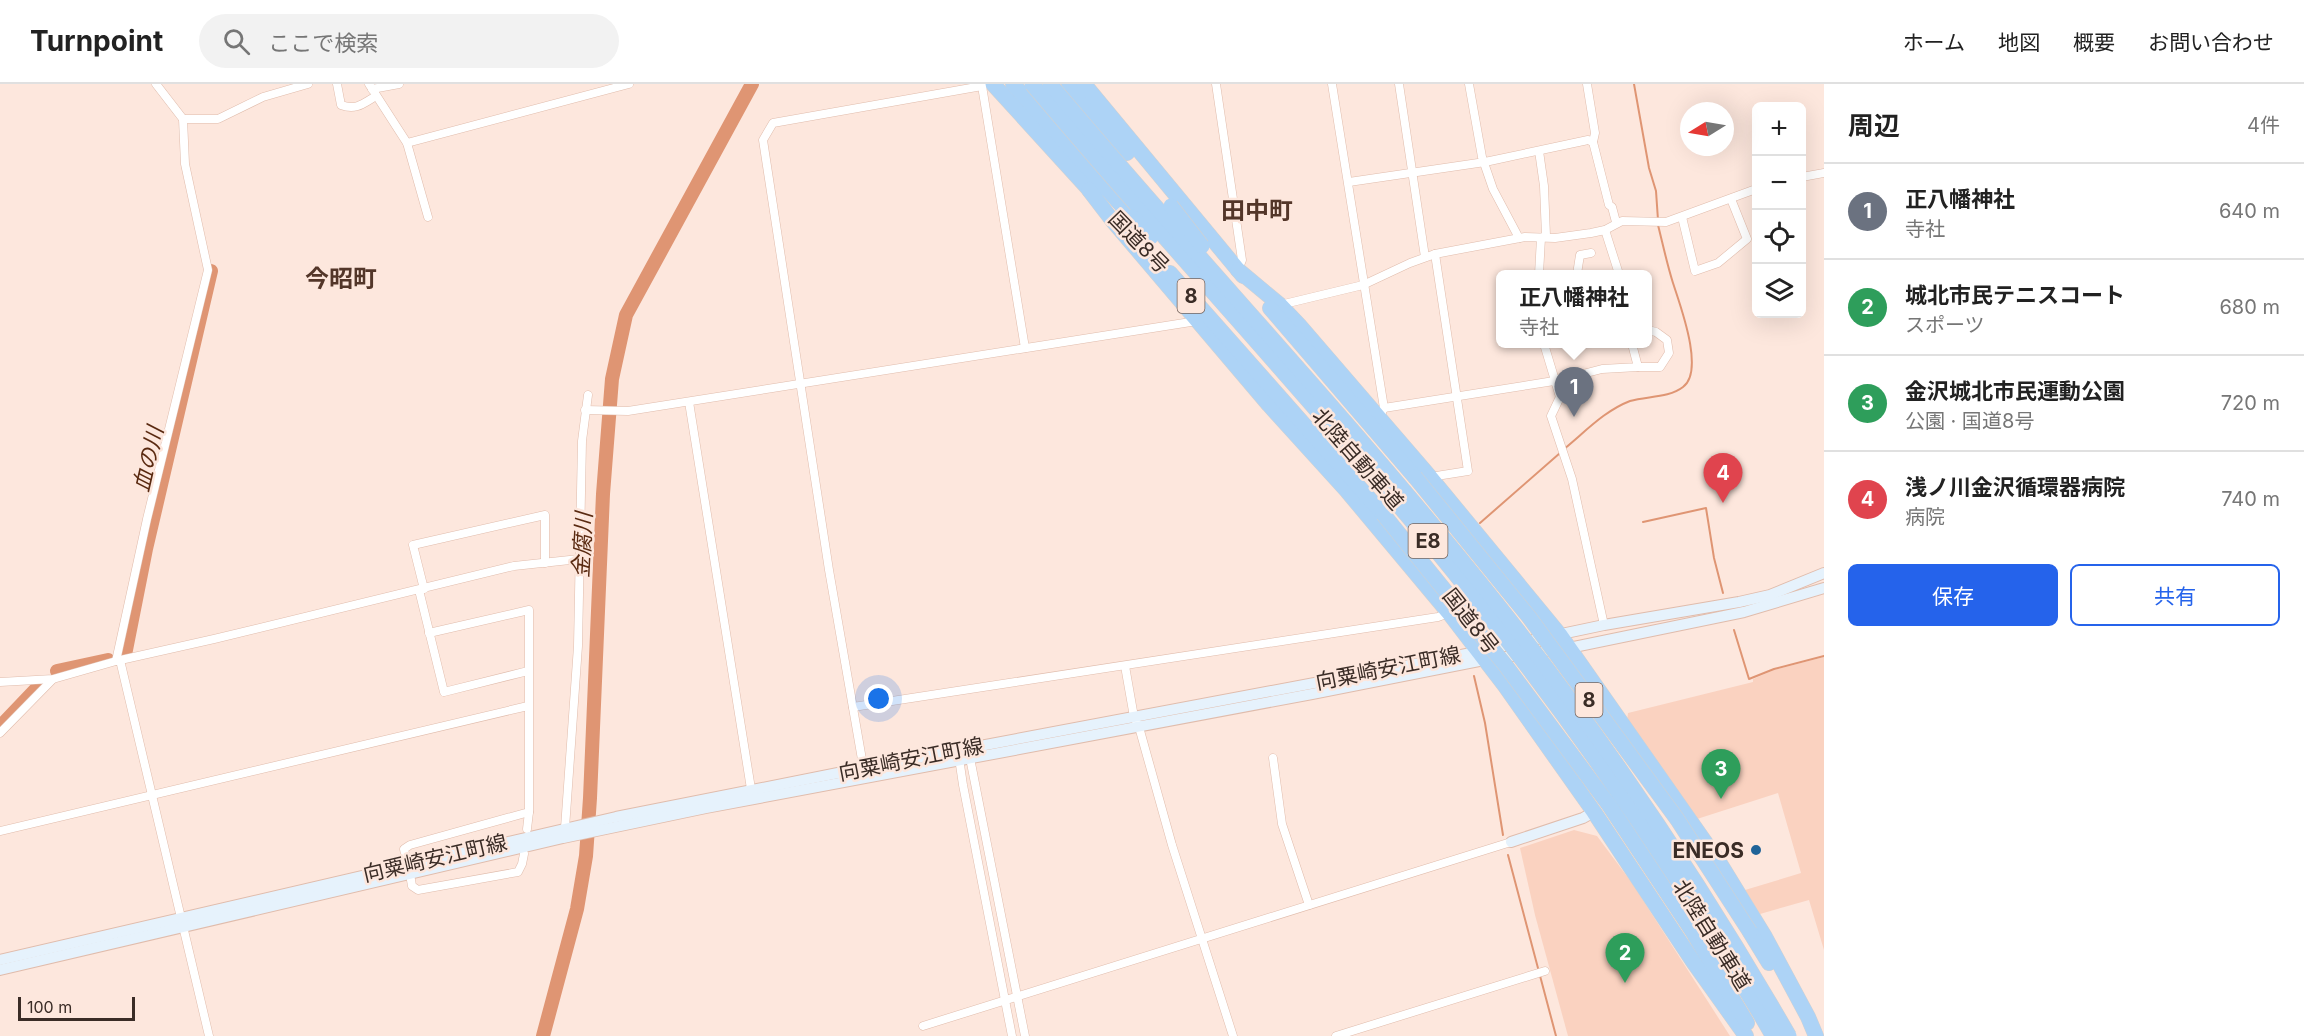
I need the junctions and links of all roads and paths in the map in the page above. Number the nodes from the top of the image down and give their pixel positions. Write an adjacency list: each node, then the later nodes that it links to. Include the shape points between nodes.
1 (156, 84): 17 (street)
2 (308, 84): 17 (street, via 269,94 218,119)
3 (337, 84): 16 (street, via 341,105 345,107 356,108)
4 (399, 84): 16 (street)
5 (629, 84): 19 (street)
6 (1013, 84): 49 (highway, bridge, via 1148,234)
7 (1032, 84): 49 (highway, 北陸自動車道 / E8, bridge)
8 (1050, 84): 55 (highway, 北陸自動車道 / E8, bridge)
9 (1216, 84): 37 (street, via 1242,261)
10 (1332, 84): 25 (street)
11 (1399, 84): 22 (street)
12 (1469, 84): 21 (street)
13 (1587, 84): 18 (street)
14 (986, 85): 43 (highway, 国道8号 / 8, via 1137,238); 45 (street); 51 (street, via 772,123 763,140)
15 (1076, 86): 37 (highway); 55 (highway, bridge)
16 (372, 90): 19 (street)
17 (183, 119): 70 (street, via 185,164 208,270 147,519)
18 (1593, 142): 20 (street); 30 (street)
19 (407, 143): 29 (street)
20 (1539, 150): 21 (street); 33 (street, via 1546,236)
21 (1485, 162): 22 (street); 32 (street, via 1493,189)
22 (1413, 172): 25 (street); 36 (street)
23 (1824, 173): 24 (street)
24 (1806, 176)
25 (1348, 182): 41 (street)
26 (1752, 191): 27 (street)
27 (1731, 199): 28 (street); 28 (street, via 1747,239 1718,263 1695,271)
28 (1682, 217): 30 (street, via 1660,222)
29 (428, 218)
30 (1616, 222): 31 (street)
31 (1605, 230): 33 (street); 40 (street)
32 (1519, 238): 33 (street); 35 (street)
33 (1542, 238): 38 (street)
34 (1591, 253): 39 (street, via 1580,255)
35 (1435, 254): 36 (street); 53 (street)
36 (1425, 257): 41 (street)
37 (1238, 270): 42 (highway)
38 (1539, 270)
39 (1578, 270)
40 (1618, 270)
41 (1363, 285): 42 (street); 57 (street)
42 (1275, 306): 43 (street); 57 (highway); 58 (highway, 8)
43 (1205, 320): 45 (street); 64 (highway, via 1269,405); 109 (highway, 国道8号 / 8, bridge, via 1383,514 1506,666 1609,805 1691,929)
44 (1652, 331): 48 (street, via 1667,340 1669,353 1660,367)
45 (1025, 348): 51 (street)
46 (1545, 348): 50 (street)
47 (1633, 348): 48 (street)
48 (1638, 367): 50 (street, via 1579,375 1573,372)
49 (1289, 379): 110 (highway, 北陸自動車道 / E8, bridge, via 1427,539 1552,699 1660,854)
50 (1554, 381): 53 (street); 65 (street, via 1560,398 1551,416 1563,451)
51 (801, 384): 54 (street); 76 (street)
52 (588, 395): 56 (street)
53 (1457, 396): 57 (street); 58 (street, via 1468,471)
54 (689, 402): 56 (street, via 628,411); 84 (street)
55 (1328, 402): 111 (highway, 北陸自動車道 / E8, bridge, via 1491,596 1563,691 1672,846)
56 (587, 410): 59 (street)
57 (1382, 412): 58 (highway)
58 (1423, 477): 67 (highway); 112 (highway, 8, bridge, via 1677,819)
59 (579, 559): 60 (street); 90 (street, via 578,646)
60 (545, 563): 63 (street, via 514,566); 63 (street, via 545,514 413,545)
61 (1824, 573): 65 (main road, 向粟崎安江町線, via 1770,595)
62 (1824, 588): 68 (main road, 向粟崎安江町線, via 1744,612)
63 (421, 590): 66 (street); 70 (street)
64 (1449, 613): 69 (highway); 71 (street)
65 (1604, 625): 67 (main road, 向粟崎安江町線)
66 (429, 633): 72 (street, via 444,692); 72 (street, via 529,610)
67 (1560, 635): 68 (highway); 69 (main road, 向粟崎安江町線)
68 (1569, 648): 69 (main road, 向粟崎安江町線); 112 (highway, via 1719,862 1765,937 1808,1017)
69 (1481, 655): 77 (main road, 向粟崎安江町線); 87 (highway)
70 (118, 661): 73 (street); 85 (street)
71 (1125, 666): 76 (street); 77 (street)
72 (528, 671): 75 (street)
73 (53, 679): 74 (street); 78 (street)
74 (0, 682)
75 (528, 706): 85 (street); 86 (street)
76 (853, 707): 83 (street)
77 (1137, 722): 79 (main road, 向粟崎安江町線); 80 (main road, 向粟崎安江町線); 96 (street)
78 (0, 734)
79 (962, 749): 80 (street); 82 (street); 83 (main road, 向粟崎安江町線)
80 (970, 758): 82 (main road, 向粟崎安江町線); 100 (street)
81 (1273, 758): 94 (street, via 1282,824)
82 (958, 760): 83 (main road, 向粟崎安江町線); 101 (street)
83 (864, 773): 84 (main road, 向粟崎安江町線)
84 (752, 794): 90 (main road, 向粟崎安江町線)
85 (152, 795): 89 (street); 95 (street)
86 (529, 812): 88 (street); 93 (street, via 410,844 404,849)
87 (1594, 812): 91 (main road); 108 (highway)
88 (526, 829)
89 (0, 831)
90 (564, 833): 93 (main road, 向粟崎安江町線)
91 (1511, 842): 94 (street)
92 (524, 854): 93 (street, via 518,872 418,890 412,886)
93 (409, 869): 95 (main road, 向粟崎安江町線)
94 (1309, 905): 96 (street)
95 (183, 922): 97 (main road, 向粟崎安江町線); 98 (main road, 向粟崎安江町線); 103 (street)
96 (1203, 939): 100 (street); 106 (street)
97 (0, 960)
98 (0, 970)
99 (1541, 972): 107 (street)
100 (1017, 998): 101 (street); 105 (street)
101 (1005, 1001): 102 (street); 104 (street)
102 (923, 1026)
103 (209, 1036)
104 (1012, 1036)
105 (1024, 1036)
106 (1233, 1036)
107 (1336, 1036)
108 (1746, 1036)
109 (1755, 1036)
110 (1773, 1036)
111 (1789, 1036)
112 (1814, 1036)

